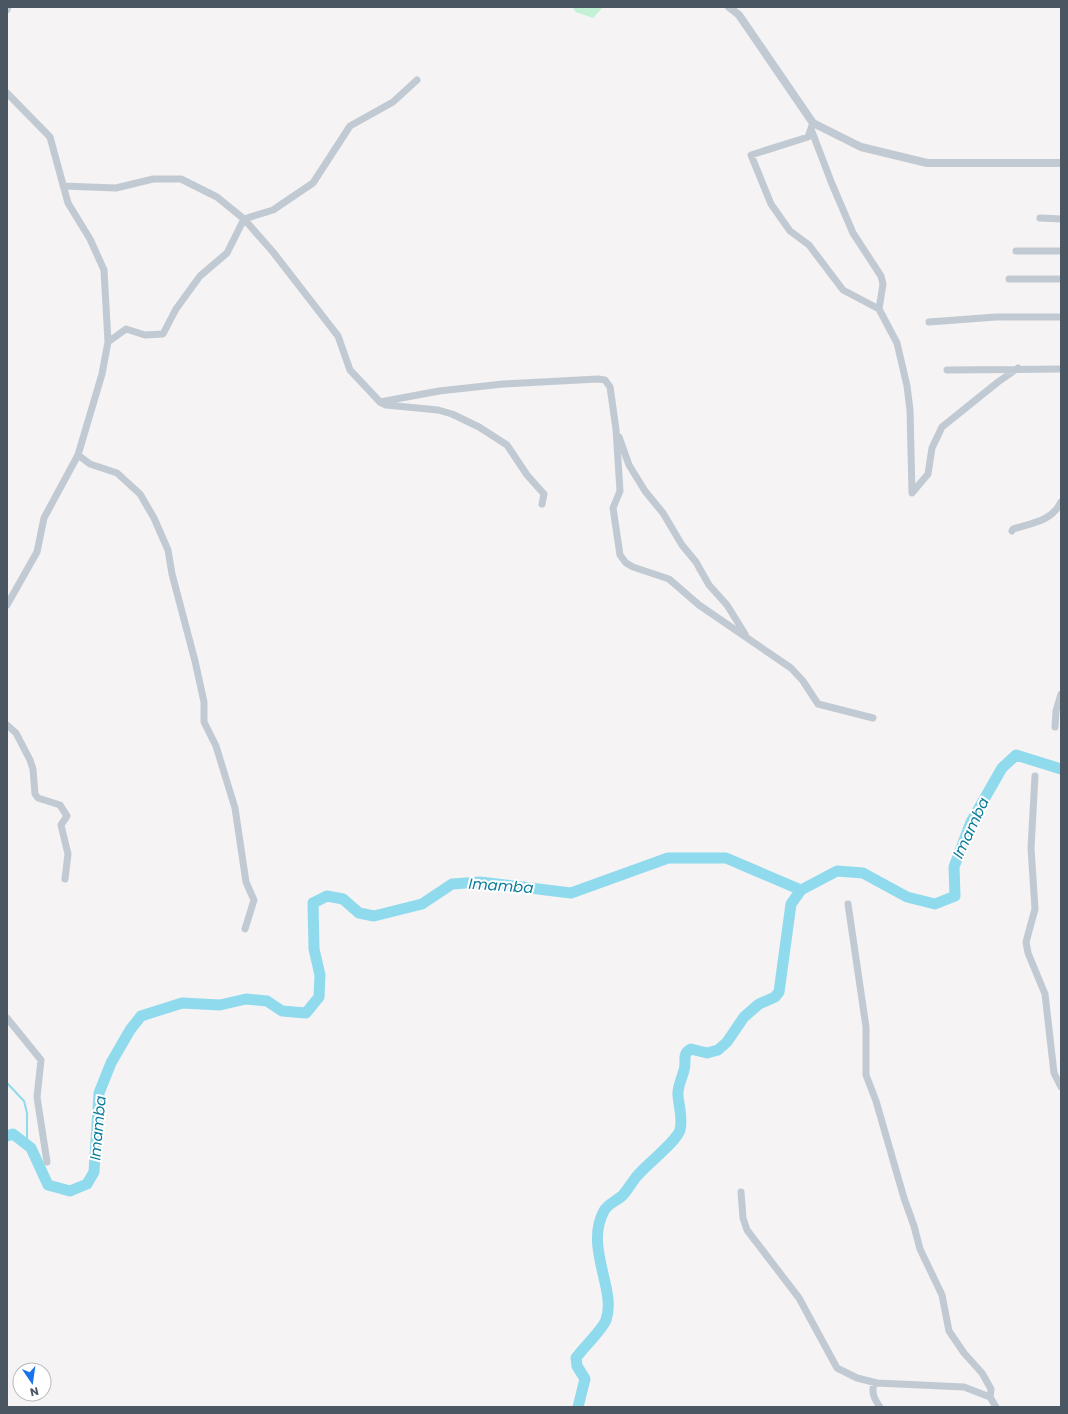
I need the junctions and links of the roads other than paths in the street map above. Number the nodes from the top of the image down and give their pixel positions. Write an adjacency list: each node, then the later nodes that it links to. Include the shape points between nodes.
1 (8, 7): 3 (street)
2 (730, 7): 6 (street, via 739,15)
3 (7, 10)
4 (417, 80): 10 (street, via 393,102 350,126 313,183 273,210)
5 (7, 93): 8 (street, via 50,137)
6 (812, 126): 7 (street, via 861,147 927,163); 16 (street, via 832,184 853,233 881,276 883,284); 16 (street, via 808,137 751,155 771,204 790,231 809,245 843,290)
7 (1061, 163)
8 (62, 186): 10 (street, via 116,188 153,179 181,178 216,197); 19 (street, via 68,203 90,239 104,270)
9 (1040, 218): 11 (street)
10 (244, 219): 19 (street, via 227,253 200,276 163,334 144,336 126,329); 23 (street, via 329,323 338,336 350,370)
11 (1061, 219)
12 (1016, 251): 13 (street)
13 (1061, 251)
14 (1009, 279): 15 (street)
15 (1061, 279)
16 (879, 309): 20 (street, via 896,343 907,386 912,493 928,474 932,448 942,427)
17 (1061, 317): 18 (street, via 996,317)
18 (929, 322)
19 (108, 342): 25 (street, via 102,374)
20 (1018, 368): 21 (street); 22 (street)
21 (1061, 369)
22 (947, 370)
23 (380, 402): 24 (street, via 439,391 503,384 598,379 605,380 610,387); 27 (street, via 386,405 438,410 479,427 507,445 527,475 544,494)
24 (616, 429): 30 (street, via 629,465 645,491 664,513 682,545 696,562 709,585 727,605); 30 (street, via 620,491 613,508 620,555 633,567 669,579 699,605)
25 (78, 454): 29 (street, via 44,518 37,552); 38 (street, via 90,464 117,473 140,494 168,550 204,702 204,722 216,746 235,808 246,882 254,900)
26 (1061, 502): 28 (street, via 1048,518 1013,529)
27 (542, 504)
28 (1012, 532)
29 (7, 605)
30 (747, 637): 32 (street, via 791,668 803,680 818,704)
31 (1061, 694): 34 (street, via 1056,711)
32 (874, 718)
33 (7, 725): 36 (street, via 16,733 30,760 35,794 38,798 60,805 67,816 61,825 68,854)
34 (1056, 726)
35 (1035, 776): 40 (street, via 1030,848 1035,909 1026,942 1045,994 1054,1073)
36 (65, 879)
37 (848, 904): 44 (street, via 866,1027 866,1075 920,1249 942,1295 949,1331 982,1373 990,1389)
38 (246, 929)
39 (7, 1018): 41 (street, via 41,1060 37,1097)
40 (1061, 1087)
41 (47, 1162)
42 (741, 1192): 43 (street, via 743,1218 747,1230 795,1292 837,1368 857,1378)
43 (877, 1383): 44 (street, via 964,1387); 45 (street, via 874,1384 873,1392)
44 (990, 1397): 46 (street)
45 (880, 1407)
46 (996, 1407)

